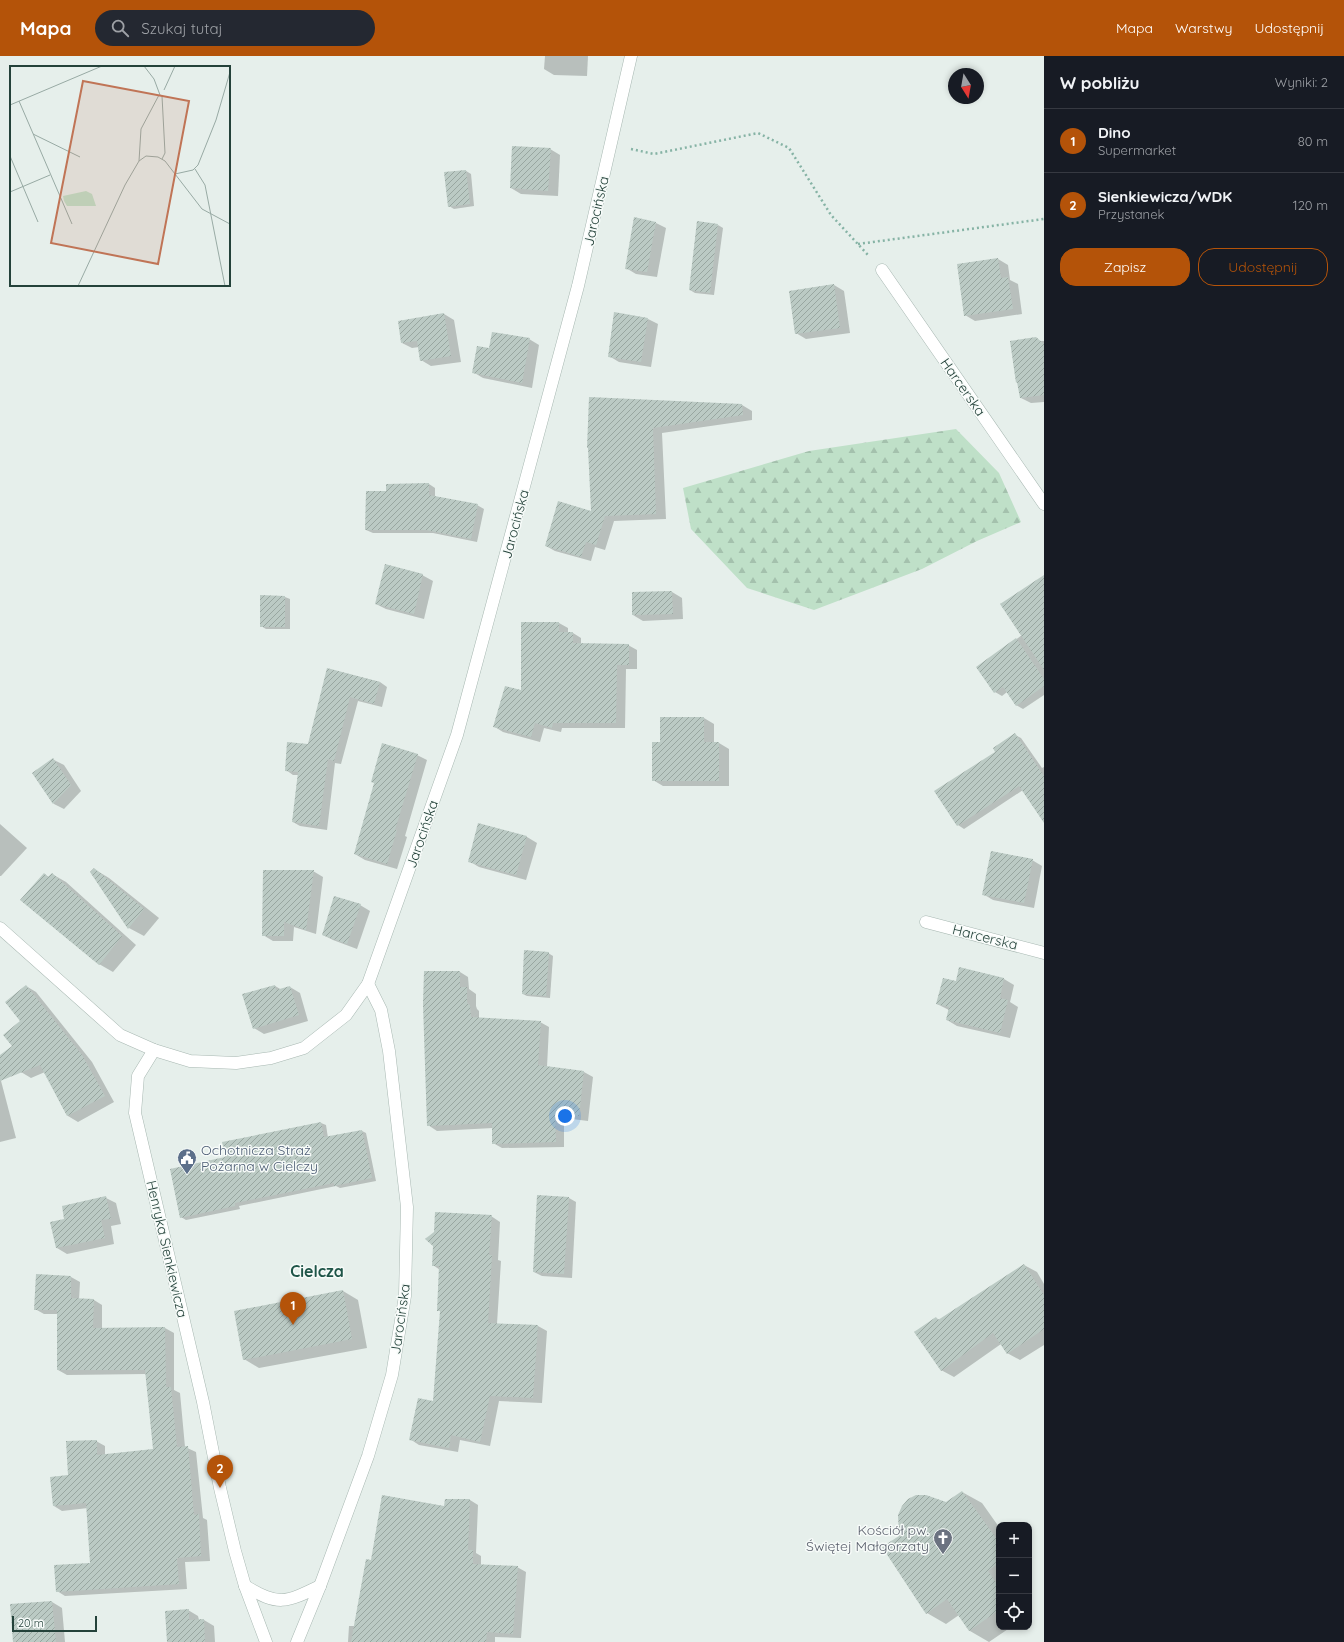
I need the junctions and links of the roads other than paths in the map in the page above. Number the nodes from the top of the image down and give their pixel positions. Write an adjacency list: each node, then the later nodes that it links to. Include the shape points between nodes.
1 (631, 56): 7 (street, Jarocińska, via 578,286 457,735)
2 (882, 270): 3 (street, Harcerska)
3 (1044, 504)
4 (926, 922): 6 (street, Harcerska)
5 (1, 930): 8 (street, via 120,1035)
6 (1044, 952)
7 (368, 984): 8 (street, Jarocińska, via 346,1015 304,1048 271,1058 236,1063 190,1060); 10 (street, Jarocińska, via 381,1010 389,1050 407,1207 405,1296 389,1383 368,1456)
8 (154, 1050): 9 (street, Henryka Sienkiewicza, via 138,1076 135,1113 203,1402 220,1488)
9 (245, 1586): 10 (street, via 263,1597 277,1601 298,1597); 11 (street, Henryka Sienkiewicza)
10 (320, 1586): 12 (street, Jarocińska)
11 (266, 1642)
12 (297, 1642)

